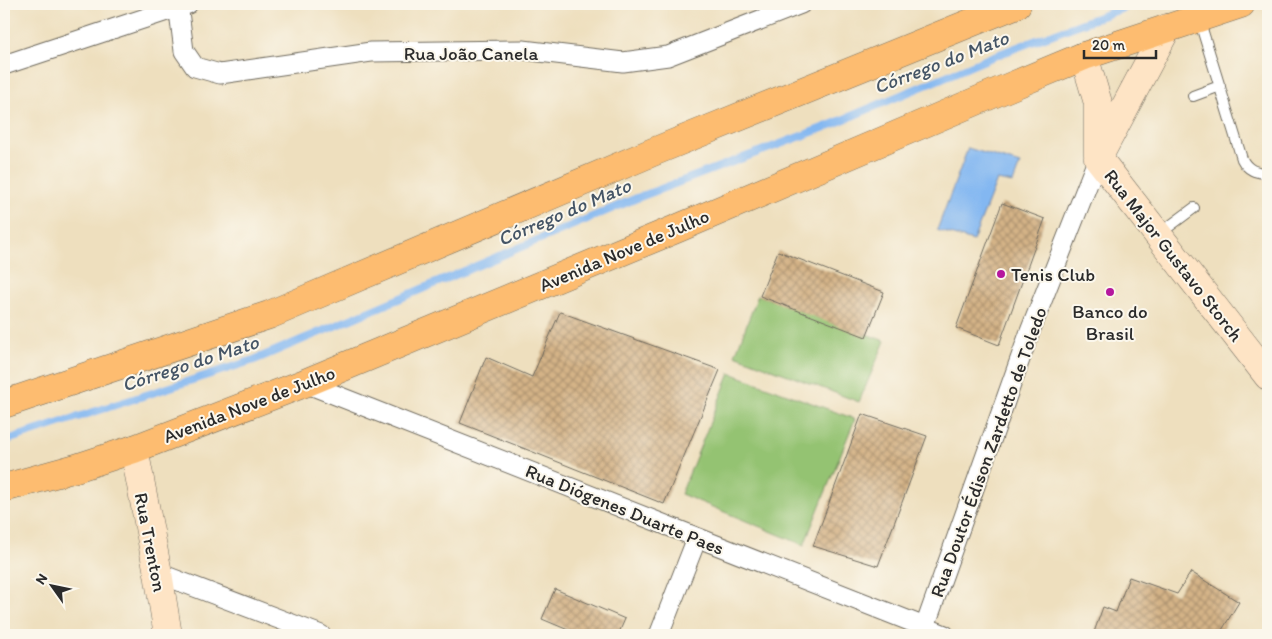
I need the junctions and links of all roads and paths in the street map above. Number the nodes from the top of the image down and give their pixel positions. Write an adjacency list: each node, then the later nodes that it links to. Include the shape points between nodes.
1 (801, 4): 4 (street, Rua João Canela, via 668,56 624,62 522,50 371,52 220,74 195,67 184,51)
2 (1017, 4): 17 (main road, via 662,148 269,315)
3 (1241, 4): 5 (main road, Avenida Nove de Julho)
4 (181, 5): 8 (street)
5 (1198, 17): 6 (main road, Avenida Nove de Julho); 9 (lane)
6 (1167, 28): 7 (main road, Avenida Nove de Julho); 11 (street, Rua Doutor Édison Zardetto de Toledo)
7 (1084, 56): 11 (street, Rua Doutor Édison Zardetto de Toledo, via 1098,103); 16 (main road, Avenida Nove de Julho)
8 (4, 65)
9 (1220, 86): 10 (lane); 12 (lane, via 1242,160 1254,172)
10 (1194, 96)
11 (1098, 158): 14 (street, Rua Major Gustavo Storch); 22 (street, Rua Doutor Édison Zardetto de Toledo, via 1029,334)
12 (1268, 174)
13 (1194, 208): 14 (lane)
14 (1158, 234): 15 (street, Rua Major Gustavo Storch)
15 (1268, 376)
16 (305, 383): 18 (main road, Avenida Nove de Julho); 20 (street, Rua Diógenes Duarte Paes)
17 (4, 404)
18 (134, 449): 19 (main road, Avenida Nove de Julho); 21 (street, Rua Trenton)
19 (4, 488)
20 (697, 538): 22 (street, Rua Diógenes Duarte Paes); 25 (street)
21 (158, 573): 23 (street, Rua Trenton); 24 (street)
22 (924, 631): 26 (street, Rua Diógenes Duarte Paes)
23 (168, 635)
24 (321, 635)
25 (660, 635)
26 (945, 635)

